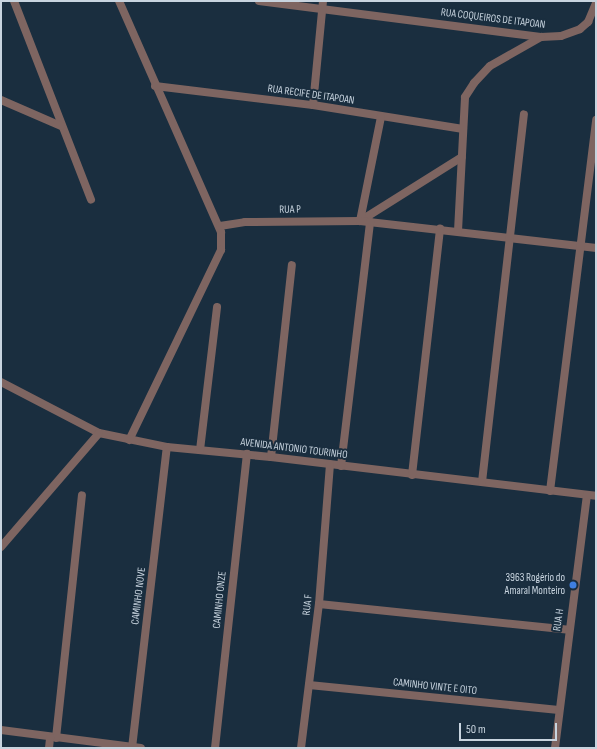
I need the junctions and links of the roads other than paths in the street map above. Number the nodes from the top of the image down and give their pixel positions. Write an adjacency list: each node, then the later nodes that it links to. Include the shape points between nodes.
1 (14, 1): 13 (street)
2 (119, 1): 7 (street)
3 (260, 1): 5 (street, RUA COQUEIROS DE ITAPOAN)
4 (596, 3): 6 (street, RUA COQUEIROS DE ITAPOAN, via 588,22 580,29 561,36)
5 (324, 5): 6 (street, RUA COQUEIROS DE ITAPOAN); 9 (street)
6 (541, 37): 14 (street, via 490,66 474,83 465,97)
7 (155, 86): 9 (street, RUA RECIFE DE ITAPOAN); 19 (street)
8 (1, 100): 13 (street)
9 (313, 105): 11 (street, RUA RECIFE DE ITAPOAN)
10 (524, 114): 22 (street)
11 (381, 117): 14 (street, RUA RECIFE DE ITAPOAN); 17 (street)
12 (596, 120): 23 (street)
13 (61, 126): 16 (street)
14 (463, 130): 15 (street)
15 (462, 157): 17 (street); 21 (street)
16 (91, 200)
17 (360, 221): 18 (street, RUA P); 19 (street, RUA P, via 245,222)
18 (370, 222): 20 (street, RUA P); 35 (street)
19 (220, 226): 29 (street, via 221,250)
20 (440, 229): 21 (street, RUA P); 36 (street)
21 (458, 231): 22 (street, RUA P)
22 (508, 236): 23 (street, RUA P); 37 (street)
23 (579, 246): 24 (street, RUA P); 38 (street)
24 (596, 248)
25 (292, 265): 33 (street)
26 (217, 307): 31 (street)
27 (1, 382): 28 (street, AVENIDA ANTONIO TOURINHO)
28 (99, 433): 29 (street, AVENIDA ANTONIO TOURINHO); 41 (street)
29 (129, 440): 30 (street, AVENIDA ANTONIO TOURINHO)
30 (167, 447): 31 (street, AVENIDA ANTONIO TOURINHO); 49 (street, CAMINHO NOVE)
31 (200, 450): 32 (street, AVENIDA ANTONIO TOURINHO)
32 (247, 454): 33 (street, AVENIDA ANTONIO TOURINHO); 51 (street, CAMINHO ONZE)
33 (271, 457): 34 (street, AVENIDA ANTONIO TOURINHO)
34 (330, 464): 35 (street, AVENIDA ANTONIO TOURINHO); 42 (street, RUA F)
35 (341, 466): 36 (street, AVENIDA ANTONIO TOURINHO)
36 (412, 475): 37 (street, AVENIDA ANTONIO TOURINHO)
37 (482, 482): 38 (street, AVENIDA ANTONIO TOURINHO)
38 (550, 491): 40 (street, AVENIDA ANTONIO TOURINHO)
39 (82, 495): 47 (street)
40 (592, 496): 43 (street, RUA H)
41 (1, 547)
42 (319, 604): 43 (street); 44 (street, RUA F)
43 (569, 630): 45 (street, RUA H)
44 (309, 685): 45 (street, CAMINHO VINTE E OITO); 52 (street, RUA F)
45 (559, 710): 53 (street, RUA H)
46 (1, 730): 47 (street)
47 (53, 738): 48 (street); 49 (street)
48 (49, 748)
49 (132, 748): 50 (street)
50 (141, 748)
51 (215, 748)
52 (301, 748)
53 (555, 748)

